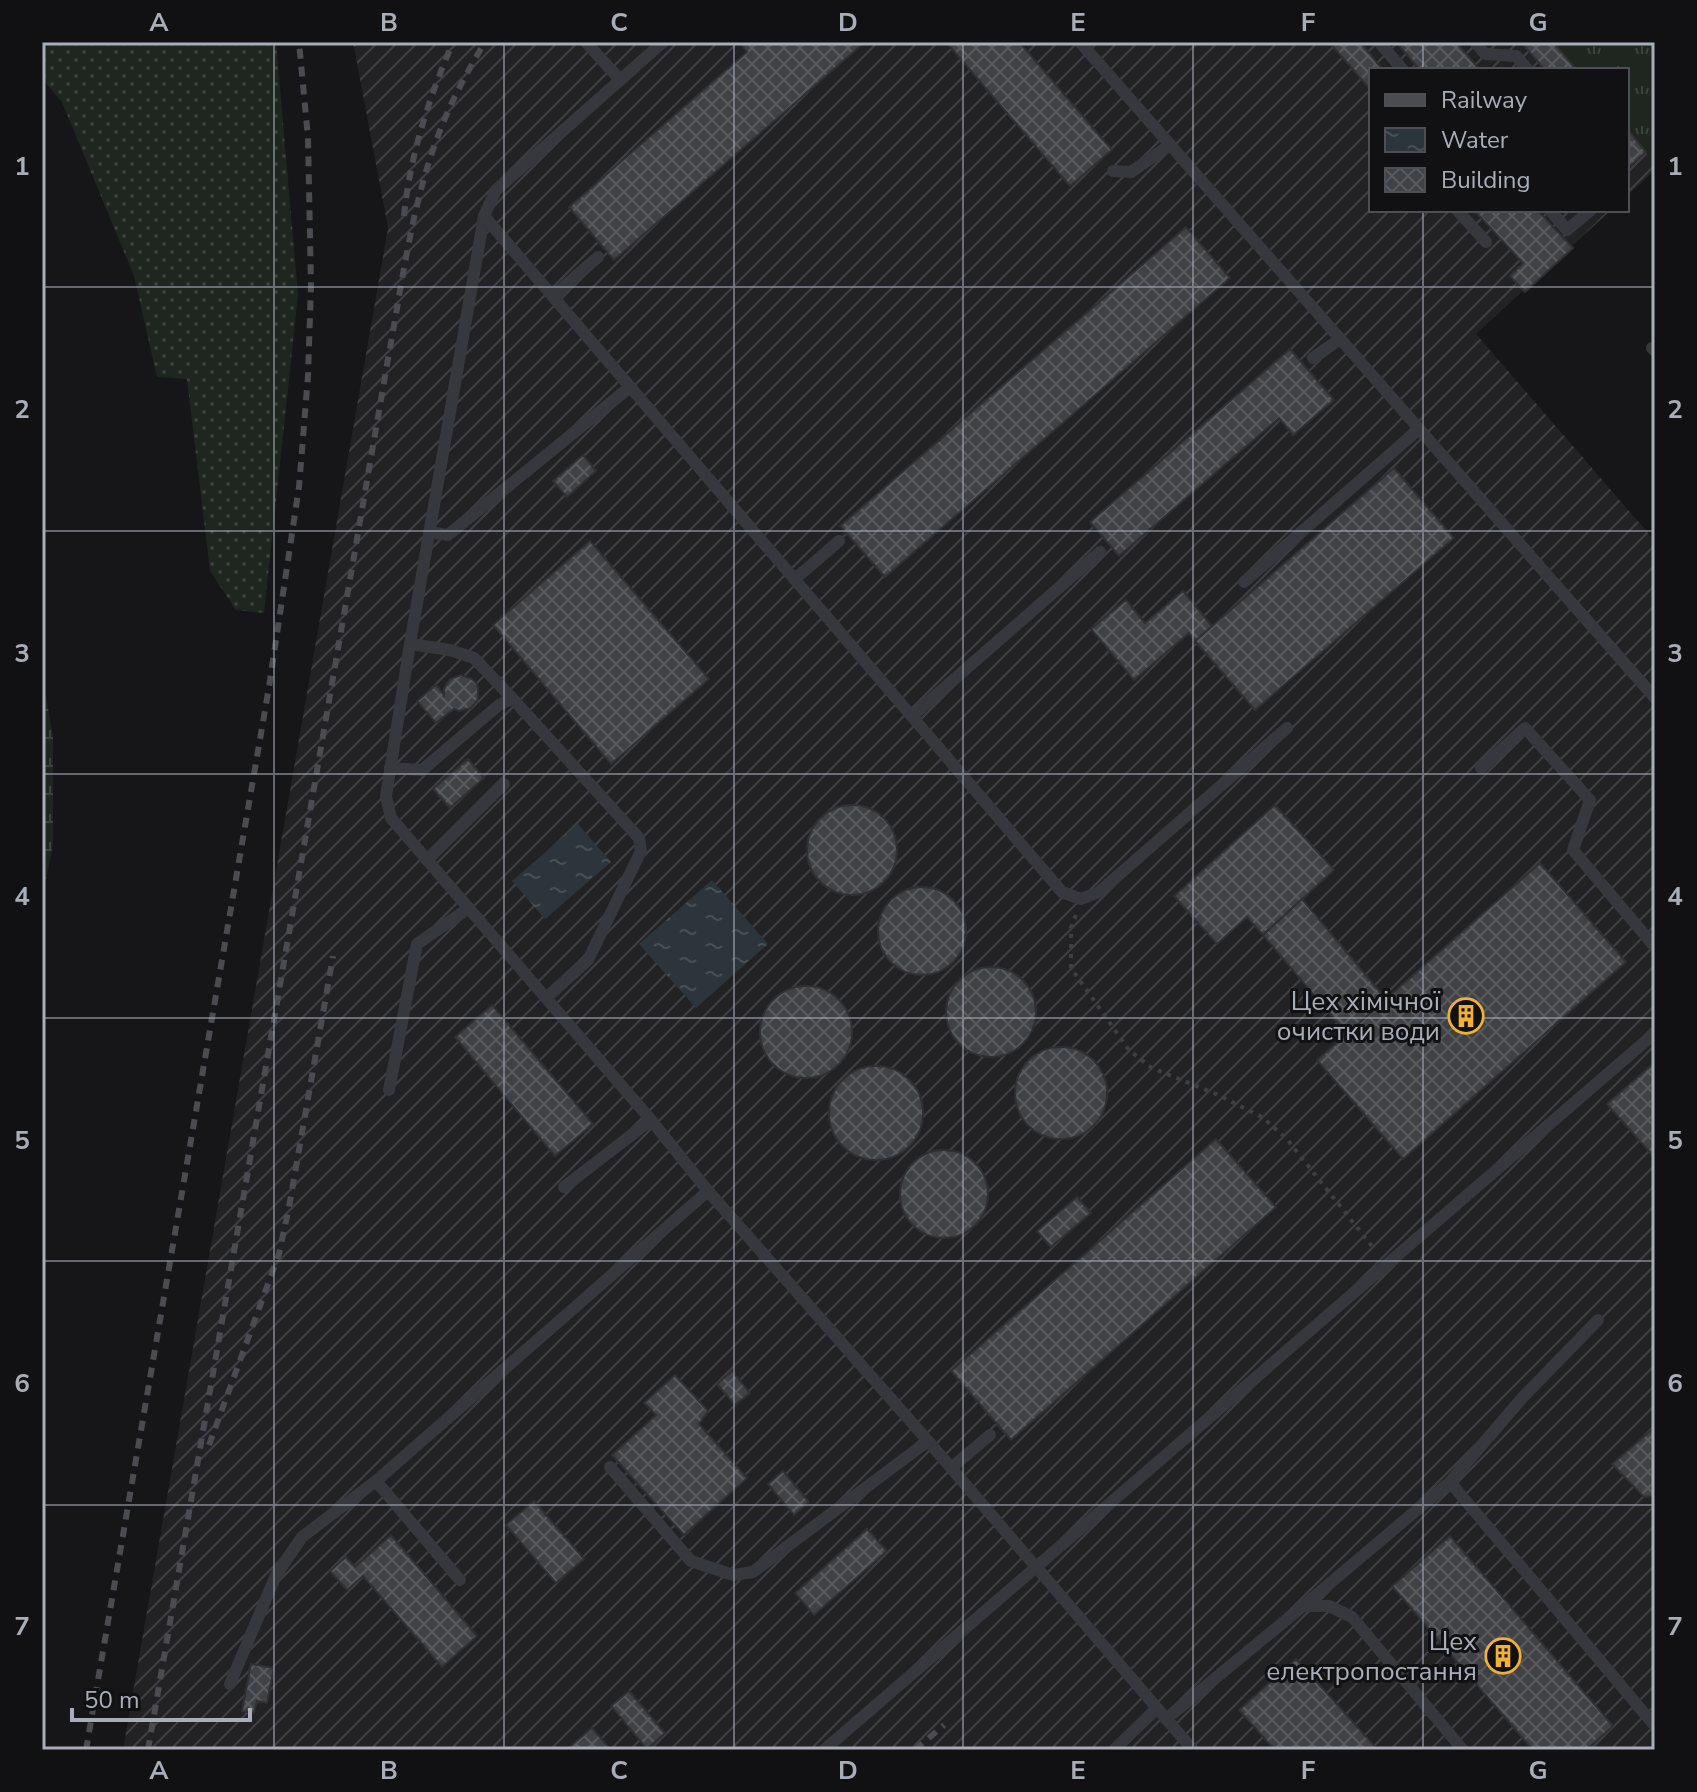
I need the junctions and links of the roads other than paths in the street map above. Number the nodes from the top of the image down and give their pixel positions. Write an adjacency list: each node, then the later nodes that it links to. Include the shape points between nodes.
1 (586, 42): 8 (lane)
2 (663, 42): 8 (lane)
3 (1080, 42): 9 (lane)
4 (1379, 42): 6 (lane)
5 (1475, 42): 7 (lane, via 1485,54 1516,56)
6 (1401, 68)
7 (1526, 68)
8 (620, 80): 14 (lane, via 496,190)
9 (1170, 145): 10 (lane, via 1131,172); 18 (lane)
10 (1113, 171)
11 (1459, 212): 15 (lane)
12 (1552, 212): 13 (lane, via 1567,230)
13 (1589, 212)
14 (484, 216): 17 (lane); 22 (lane)
15 (1486, 242)
16 (598, 257): 17 (lane)
17 (553, 296): 20 (lane)
18 (1340, 339): 19 (lane); 21 (lane)
19 (1313, 358)
20 (630, 387): 22 (lane, via 448,535); 25 (lane)
21 (1419, 429): 26 (lane); 29 (lane)
22 (429, 532): 27 (lane)
23 (839, 541): 25 (lane)
24 (1100, 552): 30 (lane)
25 (795, 579): 30 (lane)
26 (1244, 582)
27 (410, 644): 28 (lane, via 474,658); 32 (lane)
28 (512, 698): 32 (lane, via 422,770); 38 (lane, via 639,838 641,851 588,960)
29 (1655, 698)
30 (912, 716): 31 (lane, via 1062,892 1081,899 1099,892)
31 (1287, 728)
32 (390, 768): 35 (lane, via 386,796 391,818)
33 (1481, 768): 37 (lane, via 1525,728 1590,800 1573,850)
34 (504, 784): 35 (lane)
35 (427, 860): 36 (lane)
36 (469, 908): 38 (lane); 40 (lane, via 417,944)
37 (1655, 947)
38 (546, 998): 41 (lane)
39 (1655, 1033): 51 (lane)
40 (389, 1090)
41 (651, 1120): 42 (lane); 43 (lane)
42 (564, 1187)
43 (708, 1191): 46 (lane); 49 (lane)
44 (1598, 1320): 50 (lane)
45 (990, 1435): 48 (lane)
46 (928, 1441): 47 (lane, via 753,1572 733,1575 691,1561); 48 (lane)
47 (610, 1467)
48 (951, 1468): 51 (lane)
49 (376, 1481): 52 (lane); 54 (lane, via 302,1537 276,1575)
50 (1450, 1482): 53 (lane); 56 (lane)
51 (1036, 1566): 55 (lane); 57 (lane)
52 (460, 1580)
53 (1303, 1606): 55 (lane); 60 (lane, via 1329,1606 1352,1617)
54 (230, 1684)
55 (1162, 1713): 58 (lane); 59 (lane)
56 (1655, 1726)
57 (824, 1750)
58 (1114, 1750)
59 (1193, 1750)
60 (1463, 1750)

